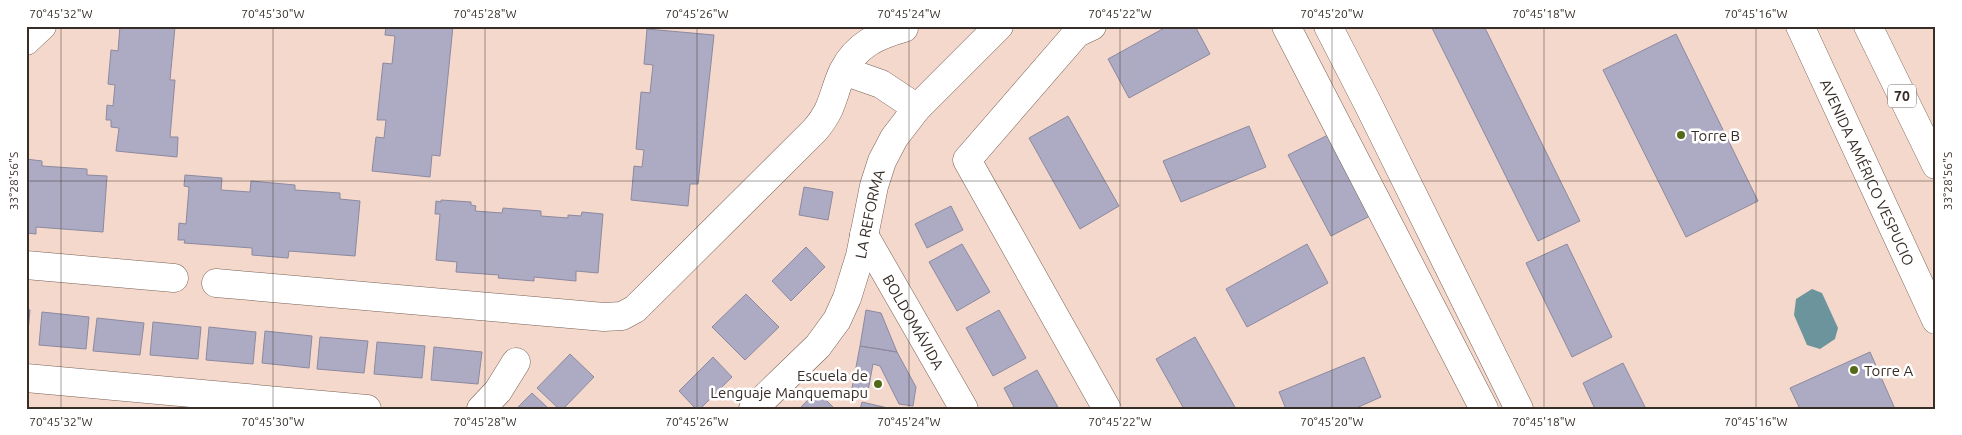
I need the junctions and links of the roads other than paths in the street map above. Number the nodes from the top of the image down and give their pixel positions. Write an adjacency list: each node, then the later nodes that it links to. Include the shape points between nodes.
1 (42, 26): 9 (main road)
2 (999, 26): 11 (main road, LA REFORMA)
3 (1092, 26): 28 (main road, via 1077,33 967,160)
4 (1286, 26): 29 (main road)
5 (1328, 26): 22 (main road)
6 (1800, 26): 17 (main road, AVENIDA AMÉRICO VESPUCIO)
7 (1868, 26): 12 (main road, 70)
8 (904, 28): 10 (main road, via 880,34 858,50)
9 (26, 41)
10 (844, 71): 11 (main road, via 881,84); 16 (main road, via 825,119 635,309 622,316)
11 (917, 108): 13 (main road, LA REFORMA, via 894,138 882,161)
12 (1936, 165)
13 (864, 235): 20 (main road, BOLDOMÁVIDA); 25 (main road, LA REFORMA, via 855,276 837,320 818,346)
14 (26, 265): 15 (main road)
15 (174, 278)
16 (216, 283)
17 (1936, 320)
18 (516, 362): 24 (main road, via 498,391)
19 (26, 378): 21 (main road)
20 (947, 379): 26 (main road); 27 (main road, BOLDOMÁVIDA)
21 (236, 403): 23 (main road)
22 (1509, 406)
23 (367, 409)
24 (481, 409)
25 (753, 409)
26 (940, 409)
27 (964, 409)
28 (1107, 409)
29 (1484, 409)

